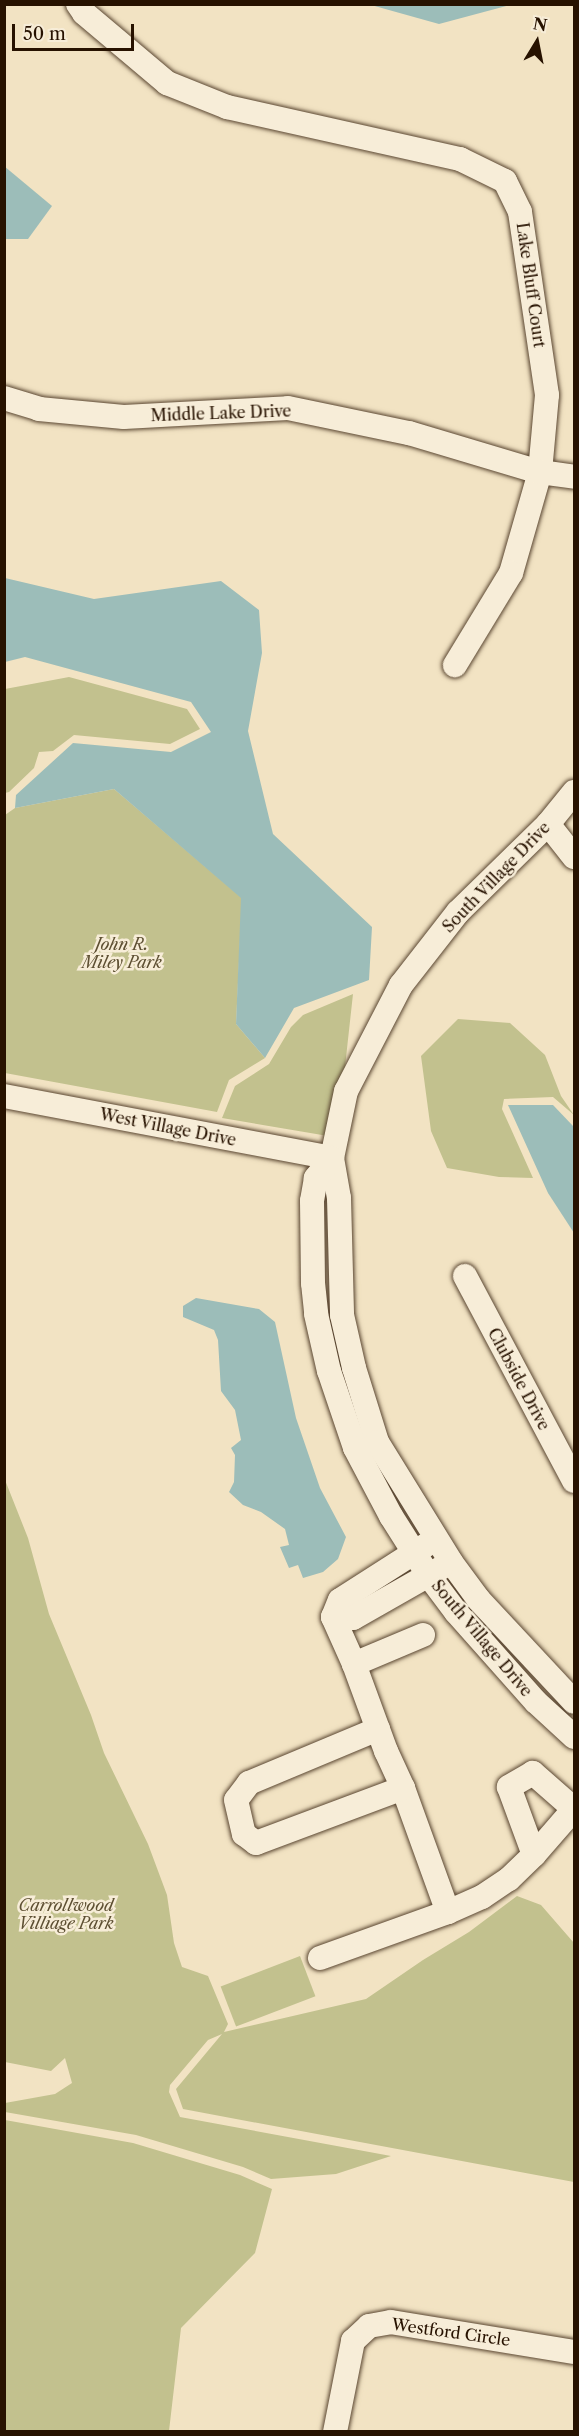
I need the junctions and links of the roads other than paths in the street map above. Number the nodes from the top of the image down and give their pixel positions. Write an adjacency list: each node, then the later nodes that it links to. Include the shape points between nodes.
1 (78, 4): 3 (street, Lake Bluff Court, via 167,83 227,107 460,159 505,181 520,212 547,395)
2 (4, 398): 3 (street, Middle Lake Drive, via 39,409 124,417 288,408 409,433)
3 (540, 472): 4 (street, Middle Lake Drive); 5 (street, Lake Bluff Court, via 511,573)
4 (574, 477)
5 (455, 665)
6 (574, 792): 7 (street, South Village Drive)
7 (548, 824): 8 (street); 10 (street, South Village Drive, via 458,912 401,985 346,1091)
8 (574, 857)
9 (4, 1096): 10 (street, West Village Drive)
10 (332, 1158): 13 (street, South Village Drive, via 339,1198 342,1315 354,1368 377,1442); 14 (street, South Village Drive, via 316,1178 312,1201 316,1314 329,1371 355,1448)
11 (465, 1276): 12 (street, Clubside Drive)
12 (574, 1481)
13 (436, 1538): 14 (street); 15 (street, South Village Drive)
14 (414, 1553): 16 (street, South Village Drive); 17 (street, via 340,1600)
15 (451, 1562): 16 (street); 20 (street, South Village Drive, via 479,1600)
16 (429, 1576): 17 (street, via 353,1618); 22 (street, South Village Drive, via 536,1702)
17 (333, 1617): 19 (street)
18 (423, 1635): 19 (street)
19 (354, 1664): 21 (street)
20 (574, 1702)
21 (378, 1729): 23 (street); 23 (street, via 249,1783 236,1800 244,1834 256,1843)
22 (574, 1737)
23 (404, 1788): 25 (street)
24 (534, 1855): 25 (street, via 491,1891)
25 (448, 1912): 26 (street)
26 (320, 1958)
27 (574, 2352): 28 (street, Westford Circle, via 391,2322 369,2325 353,2341)
28 (335, 2432)

